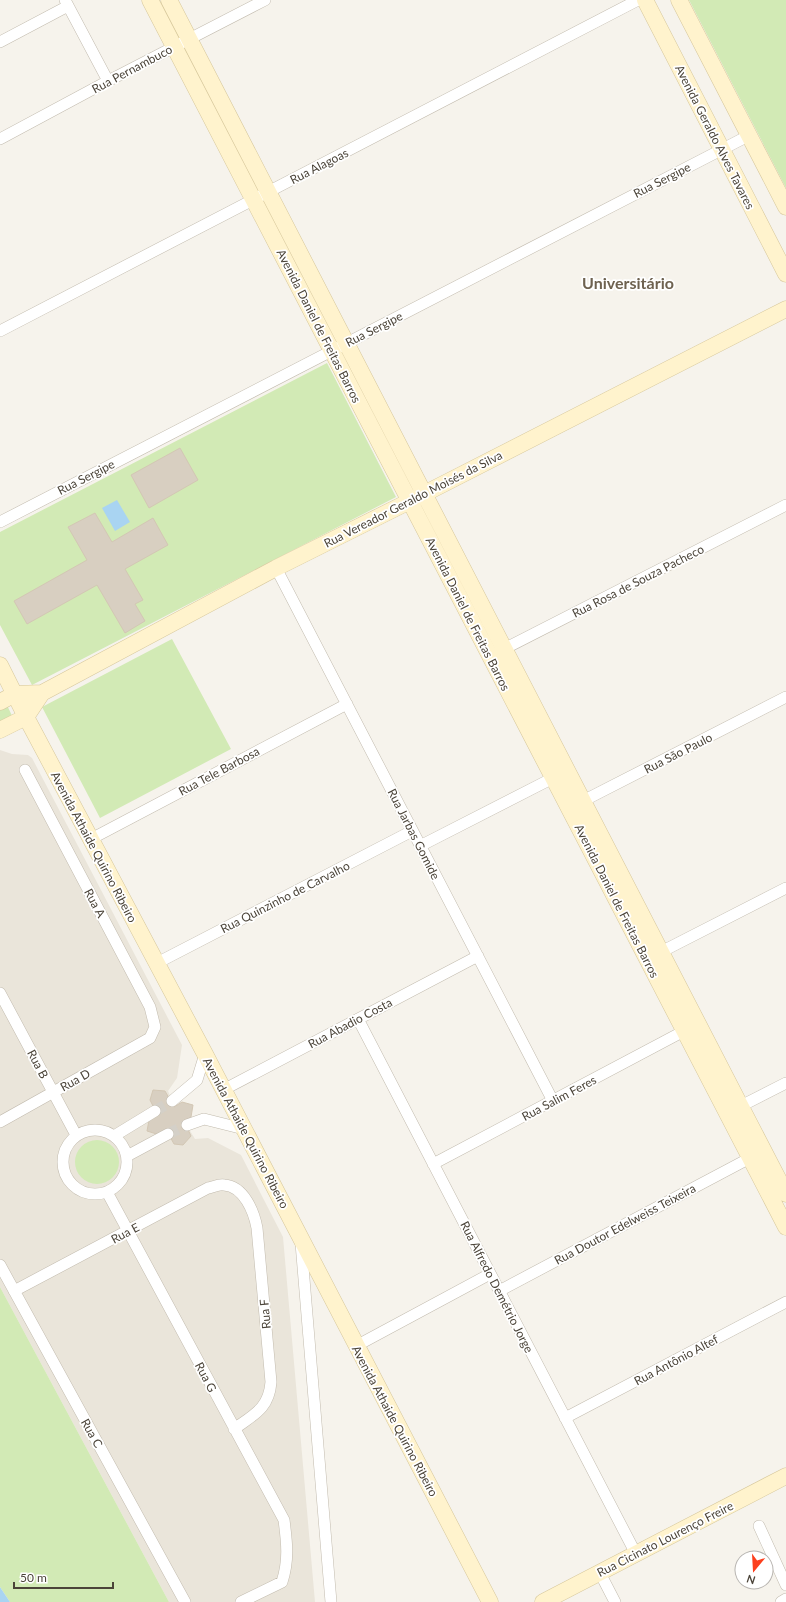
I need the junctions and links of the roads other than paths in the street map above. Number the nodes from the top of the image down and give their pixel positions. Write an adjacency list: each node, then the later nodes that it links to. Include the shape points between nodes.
1 (150, 0): 10 (street, Avenida Daniel de Freitas Barros)
2 (169, 0): 8 (street, Avenida Daniel de Freitas Barros)
3 (265, 0): 8 (street, Rua Pernambuco)
4 (638, 0): 15 (street, Rua Alagoas)
5 (645, 0): 14 (street, Avenida Geraldo Alves Tavares)
6 (679, 0): 12 (street)
7 (67, 3): 9 (street); 11 (street)
8 (189, 39): 10 (street, Rua Pernambuco); 15 (street, Avenida Daniel de Freitas Barros)
9 (0, 42)
10 (175, 46): 11 (street, Rua Pernambuco); 16 (street, Avenida Daniel de Freitas Barros)
11 (108, 81): 13 (street, Rua Pernambuco)
12 (748, 136): 14 (street, Rua Sergipe); 17 (street)
13 (0, 139)
14 (722, 149): 18 (street, Avenida Geraldo Alves Tavares); 21 (street, Rua Sergipe)
15 (268, 192): 16 (street, Rua Alagoas); 21 (street, Avenida Daniel de Freitas Barros)
16 (254, 200): 20 (street, Rua Alagoas); 22 (street, Avenida Daniel de Freitas Barros)
17 (786, 207)
18 (786, 274)
19 (786, 309): 23 (street, Rua Vereador Geraldo Moisés da Silva)
20 (0, 331)
21 (346, 343): 22 (street, Rua Sergipe); 23 (street, Avenida Daniel de Freitas Barros)
22 (332, 350): 23 (street, Avenida Daniel de Freitas Barros); 25 (street, Rua Sergipe)
23 (417, 498): 26 (street, Rua Vereador Geraldo Moisés da Silva); 27 (street, Avenida Daniel de Freitas Barros)
24 (786, 505): 27 (street, Rua Rosa de Souza Pacheco)
25 (0, 522)
26 (276, 568): 29 (street, Rua Vereador Geraldo Moisés da Silva); 33 (street, Rua Jarbas Gomide)
27 (497, 653): 37 (street, Avenida Daniel de Freitas Barros); 38 (street, Avenida Daniel de Freitas Barros)
28 (0, 665): 30 (street, Avenida Athaide Quirino Ribeiro)
29 (42, 693): 30 (street, Rua Vereador Geraldo Moisés da Silva); 34 (street, Rua Vereador Geraldo Moisés da Silva)
30 (15, 694): 32 (street); 34 (street, Avenida Athaide Quirino Ribeiro)
31 (786, 697): 38 (street, Rua São Paulo)
32 (0, 702)
33 (347, 704): 39 (street, Rua Jarbas Gomide); 40 (street, Rua Tele Barbosa)
34 (26, 717): 35 (street); 40 (street, Avenida Athaide Quirino Ribeiro)
35 (0, 730)
36 (25, 770): 49 (street, Rua A, via 150,1007 154,1027)
37 (553, 778): 38 (street, Avenida Daniel de Freitas Barros); 41 (street)
38 (576, 805): 44 (street, Avenida Daniel de Freitas Barros)
39 (412, 831): 41 (street, Rua Jarbas Gomide); 45 (street, Rua Quinzinho de Carvalho)
40 (90, 839): 45 (street, Avenida Athaide Quirino Ribeiro)
41 (420, 846): 43 (street, Rua Jarbas Gomide)
42 (786, 888): 44 (street)
43 (478, 956): 47 (street, Rua Abadio Costa); 55 (street, Rua Jarbas Gomide)
44 (654, 956): 48 (street, Avenida Daniel de Freitas Barros); 56 (street, Avenida Daniel de Freitas Barros)
45 (156, 964): 50 (street, Avenida Athaide Quirino Ribeiro)
46 (0, 993): 53 (street, Rua B)
47 (358, 1020): 52 (street, Rua Abadio Costa); 66 (street, Rua Alfredo Demétrio Jorge)
48 (684, 1031): 55 (street, Rua Salim Feres); 56 (street, Avenida Daniel de Freitas Barros)
49 (150, 1038): 53 (street, Rua D)
50 (204, 1054): 52 (street, Avenida Athaide Quirino Ribeiro); 54 (street, via 197,1080)
51 (786, 1083): 56 (street)
52 (223, 1090): 60 (street, Avenida Athaide Quirino Ribeiro)
53 (53, 1092): 58 (street, Rua D); 62 (street, Rua B)
54 (172, 1101)
55 (553, 1101): 66 (street, Rua Salim Feres)
56 (734, 1110): 65 (street, Avenida Daniel de Freitas Barros); 69 (street, Avenida Daniel de Freitas Barros)
57 (155, 1111): 63 (street)
58 (0, 1122)
59 (187, 1125): 60 (street, via 204,1119)
60 (244, 1129): 72 (street, Avenida Athaide Quirino Ribeiro)
61 (168, 1134): 64 (street)
62 (76, 1136): 63 (street, via 85,1131 95,1130 105,1131); 68 (street, via 68,1144 63,1155 67,1177 74,1186 84,1192)
63 (114, 1136): 64 (street, via 120,1141)
64 (127, 1156): 68 (street, via 124,1177)
65 (750, 1158): 70 (street, Avenida Daniel de Freitas Barros); 76 (street, Rua Doutor Edelweiss Teixeira)
66 (433, 1164): 74 (street, Rua Alfredo Demétrio Jorge)
67 (237, 1189): 71 (street, Rua E, via 224,1185 208,1188); 80 (street, Rua F, via 249,1204 257,1228 271,1382 270,1394 265,1405)
68 (108, 1192): 71 (street, Rua G)
69 (786, 1194)
70 (786, 1227)
71 (128, 1231): 75 (street, Rua E); 80 (street, Rua G)
72 (300, 1238): 78 (street, Avenida Athaide Quirino Ribeiro); 89 (street)
73 (0, 1265): 75 (street, Rua C)
74 (490, 1274): 76 (street, Rua Alfredo Demétrio Jorge); 78 (street)
75 (14, 1291): 87 (street, Rua C)
76 (499, 1291): 79 (street, Rua Alfredo Demétrio Jorge)
77 (786, 1302): 79 (street, Rua Antônio Altef)
78 (356, 1346): 90 (street, Avenida Athaide Quirino Ribeiro)
79 (565, 1418): 83 (street, Rua Alfredo Demétrio Jorge)
80 (234, 1429): 88 (street, Rua G, via 284,1520 287,1545 287,1567 282,1582)
81 (786, 1476): 83 (street, Rua Cicinato Lourenço Freire)
82 (759, 1526): 85 (street)
83 (636, 1554): 84 (street, Rua Cicinato Lourenço Freire)
84 (600, 1572): 91 (street, Rua Cicinato Lourenço Freire); 92 (street)
85 (786, 1585)
86 (786, 1599): 93 (street)
87 (185, 1602)
88 (241, 1602)
89 (331, 1602)
90 (490, 1602)
91 (543, 1602)
92 (616, 1602)
93 (781, 1602)

